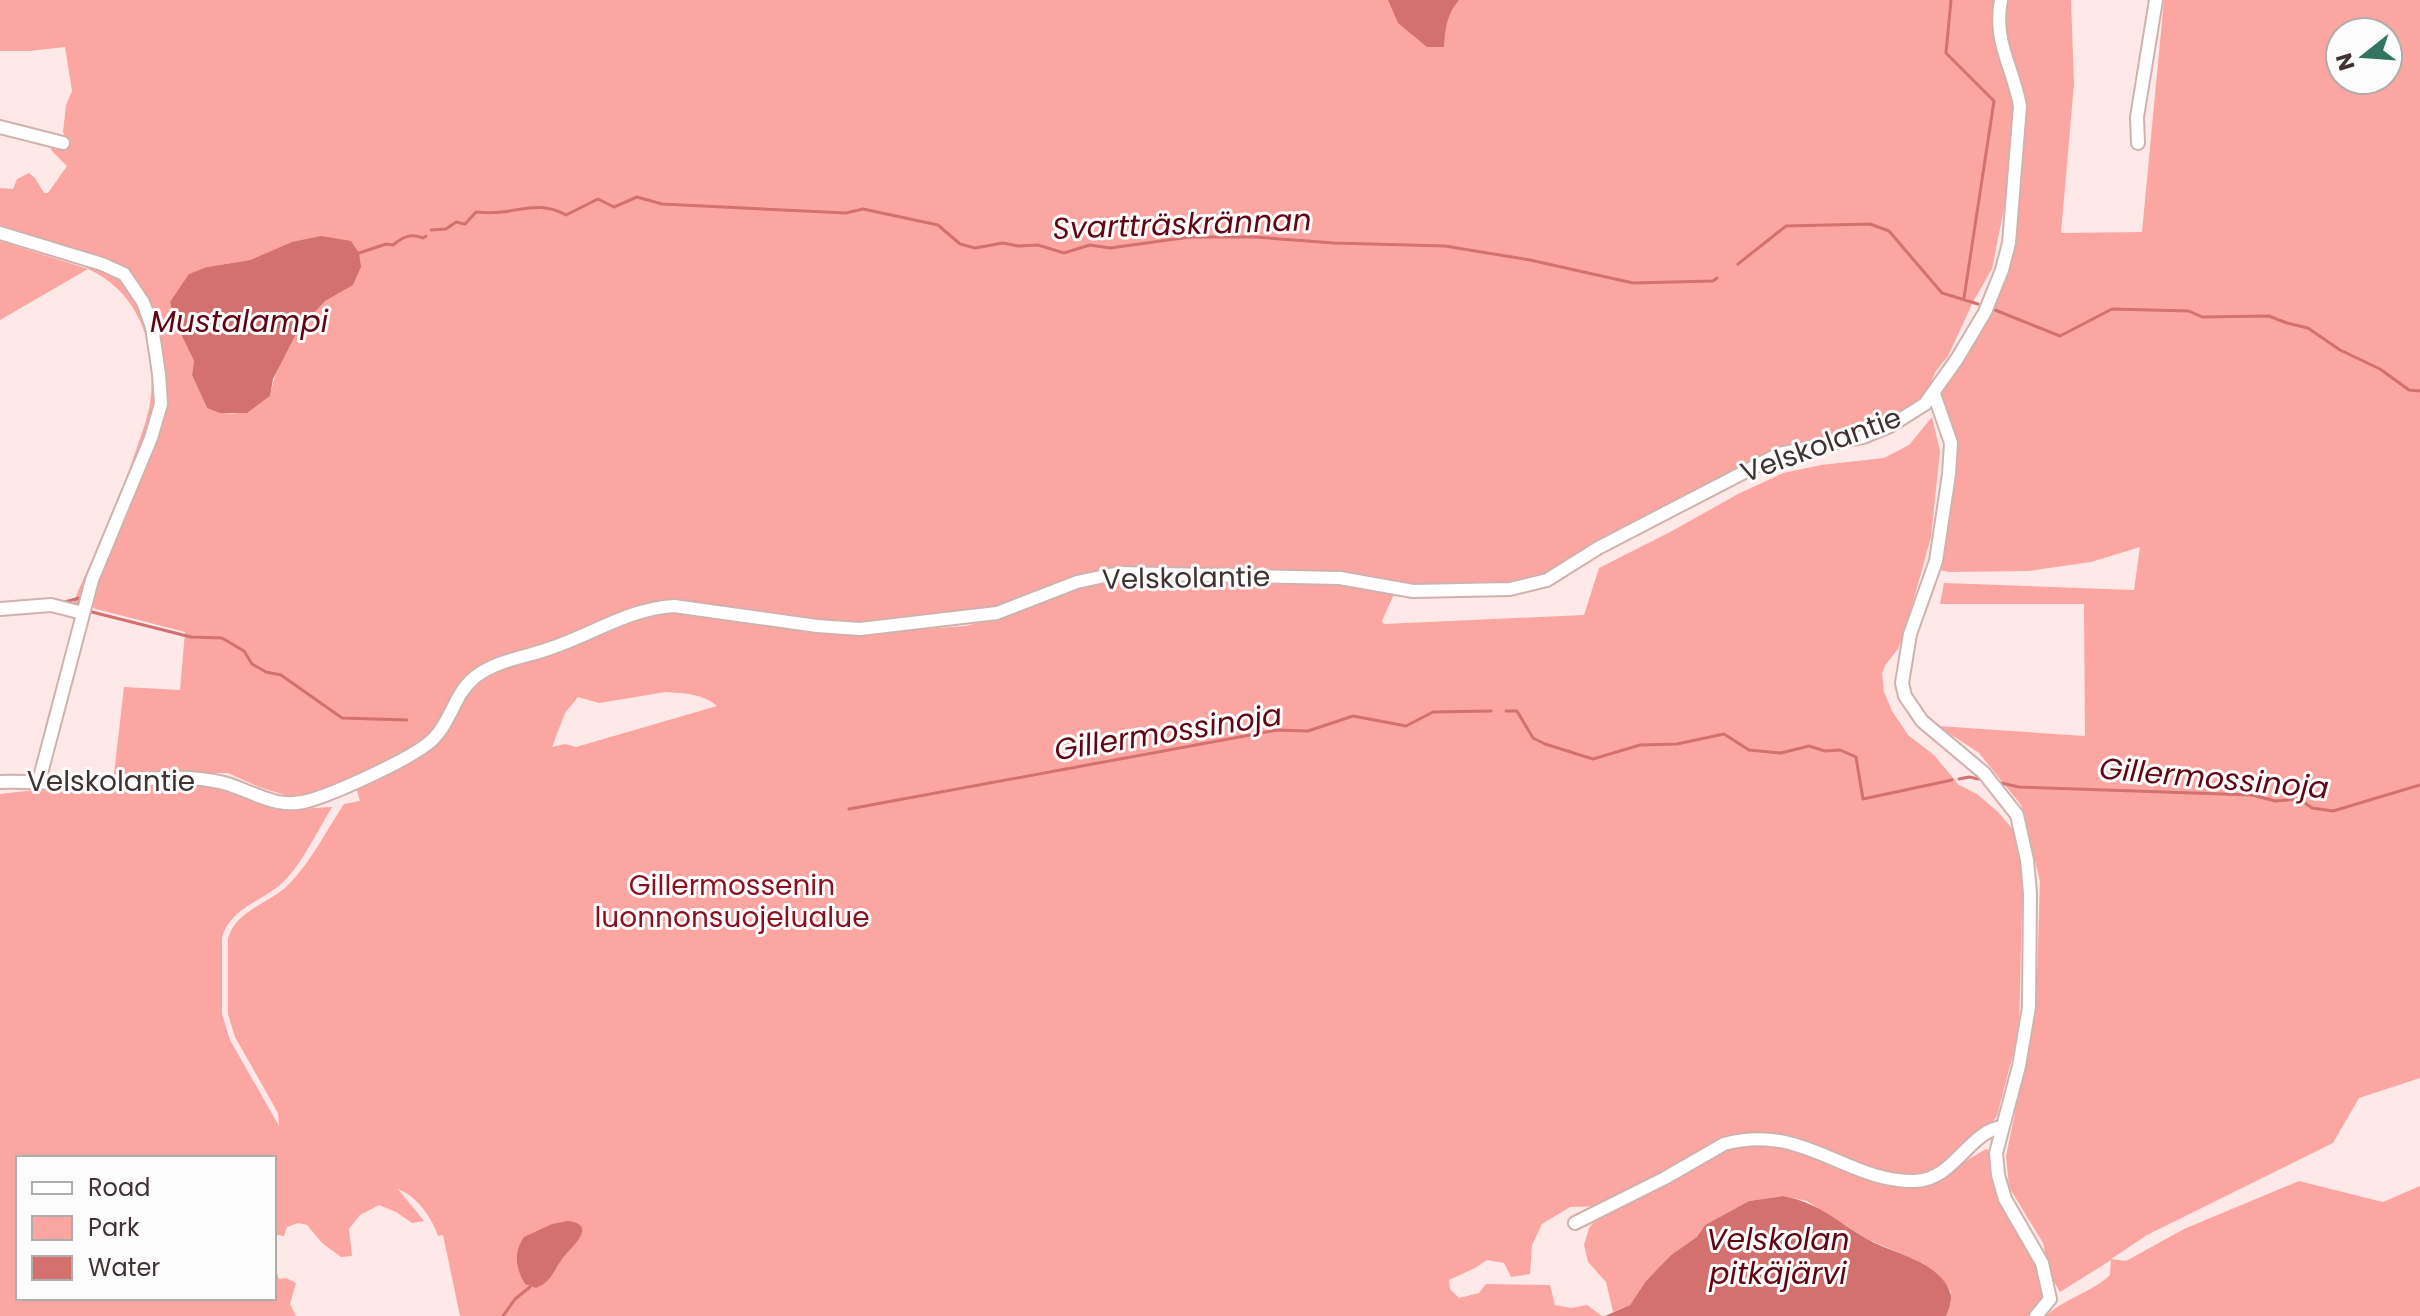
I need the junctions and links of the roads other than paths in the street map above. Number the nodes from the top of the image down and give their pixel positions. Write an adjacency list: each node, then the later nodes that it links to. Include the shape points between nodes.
1 (2001, 0): 7 (street, Velskolantie, via 1999,38 2020,106 2009,243 1985,312)
2 (2156, 0): 5 (street, via 2137,117)
3 (0, 127): 4 (street)
4 (63, 143)
5 (2138, 143)
6 (0, 233): 9 (street, via 119,271 132,283 152,327 161,404)
7 (1934, 394): 10 (street, Velskolantie, via 1911,415 1863,437 1779,454 1598,548 1560,574 1524,587 1413,591 1340,578 1119,573 1077,582 997,613 860,629 657,607 487,669 462,690 429,744 299,804 277,803 202,779); 12 (street, via 1951,443 1949,474 1936,561 1910,634 1902,683 1922,721 1984,773 2017,815 2030,893 2029,1007)
8 (0, 609): 9 (street, via 51,605)
9 (83, 613): 10 (street)
10 (39, 781): 11 (street, Velskolantie)
11 (0, 782)
12 (2002, 1127): 13 (street, via 1991,1128 1947,1168 1912,1181 1874,1175 1808,1147 1734,1141); 14 (street, via 1998,1175 2005,1199 2042,1263 2050,1299)
13 (1575, 1223)
14 (2036, 1316)

